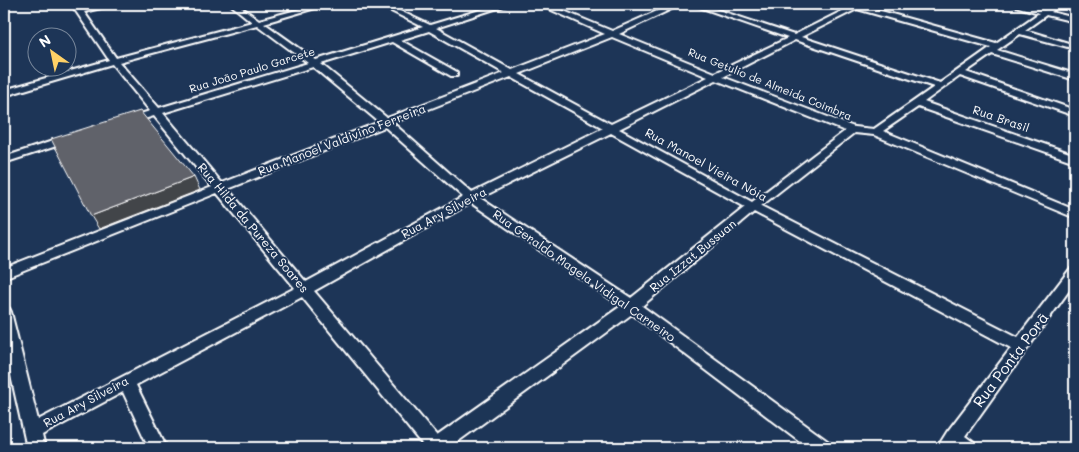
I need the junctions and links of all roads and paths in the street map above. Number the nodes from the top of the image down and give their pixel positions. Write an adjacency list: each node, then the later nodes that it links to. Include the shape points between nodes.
1 (75, 4): 13 (street, Rua Hilda da Pureza Soares)
2 (115, 4): 13 (street)
3 (233, 4): 16 (street, Rua Geraldo Magela Vidigal Carneiro)
4 (326, 4): 16 (street)
5 (380, 4): 17 (street, Rua Manoel Vieira Nóia)
6 (507, 4): 17 (street, Rua João Paulo Garcete)
7 (541, 4): 19 (street, Rua Getulio de Almeida Coimbra)
8 (679, 4): 19 (street, Rua Manoel Valdivino Ferreira)
9 (694, 4): 20 (street)
10 (1011, 4): 14 (street)
11 (1058, 4): 14 (street)
12 (855, 5): 20 (street, Rua Ary Silveira); 23 (street)
13 (80, 11): 24 (street, Rua Hilda da Pureza Soares)
14 (1044, 12): 15 (street); 18 (street)
15 (1075, 20)
16 (258, 22): 24 (street); 25 (street, Rua Geraldo Magela Vidigal Carneiro)
17 (428, 28): 21 (street, Rua João Paulo Garcete); 27 (street, Rua Manoel Vieira Nóia)
18 (1019, 31): 22 (street); 23 (street)
19 (614, 33): 27 (street, Rua Manoel Valdivino Ferreira); 30 (street, Rua Getulio de Almeida Coimbra)
20 (792, 38): 30 (street, Rua Ary Silveira); 31 (street)
21 (393, 39): 25 (street, Rua João Paulo Garcete); 26 (street)
22 (1075, 47)
23 (995, 48): 28 (street); 29 (street)
24 (114, 61): 32 (street); 34 (street, Rua Hilda da Pureza Soares)
25 (315, 64): 34 (street, Rua João Paulo Garcete); 37 (street, Rua Geraldo Magela Vidigal Carneiro)
26 (454, 74)
27 (510, 74): 37 (street, Rua Manoel Valdivino Ferreira); 38 (street, Rua Manoel Vieira Nóia)
28 (959, 74): 31 (street); 35 (street)
29 (1075, 76)
30 (716, 77): 38 (street, Rua Ary Silveira); 39 (street, Rua Getulio de Almeida Coimbra)
31 (940, 86): 33 (street)
32 (4, 93)
33 (918, 103): 40 (street); 42 (street, Rua Brasil)
34 (156, 112): 36 (street, Rua João Paulo Garcete); 44 (street, Rua Hilda da Pureza Soares)
35 (1075, 113)
36 (119, 124)
37 (388, 124): 44 (street, Rua Manoel Valdivino Ferreira); 45 (street, Rua Geraldo Magela Vidigal Carneiro)
38 (611, 128): 45 (street, Rua Ary Silveira); 46 (street, Rua Manoel Vieira Nóia)
39 (852, 130): 40 (street, Rua Getulio de Almeida Coimbra); 46 (street, Rua Izzat Bussuan)
40 (876, 132): 47 (street, Rua Getulio de Almeida Coimbra)
41 (82, 135): 43 (street)
42 (1075, 159)
43 (4, 160)
44 (219, 188): 48 (street, Rua Manoel Valdivino Ferreira); 50 (street, Rua Hilda da Pureza Soares)
45 (471, 198): 50 (street, Rua Ary Silveira); 51 (street, Rua Geraldo Magela Vidigal Carneiro)
46 (753, 207): 51 (street, Rua Izzat Bussuan); 53 (street, Rua Manoel Vieira Nóia)
47 (1075, 214)
48 (4, 273)
49 (1073, 280): 53 (street, Rua Ponta Porã)
50 (305, 288): 54 (street, Rua Ary Silveira); 59 (street, Rua Hilda da Pureza Soares)
51 (632, 306): 59 (street, Rua Izzat Bussuan); 60 (street, Rua Geraldo Magela Vidigal Carneiro)
52 (4, 312): 55 (street)
53 (1021, 346): 56 (street, Rua Ponta Porã)
54 (126, 381): 55 (street, Rua Ary Silveira); 58 (street)
55 (31, 432): 57 (street)
56 (955, 445)
57 (36, 448)
58 (158, 448)
59 (436, 448)
60 (823, 448)

